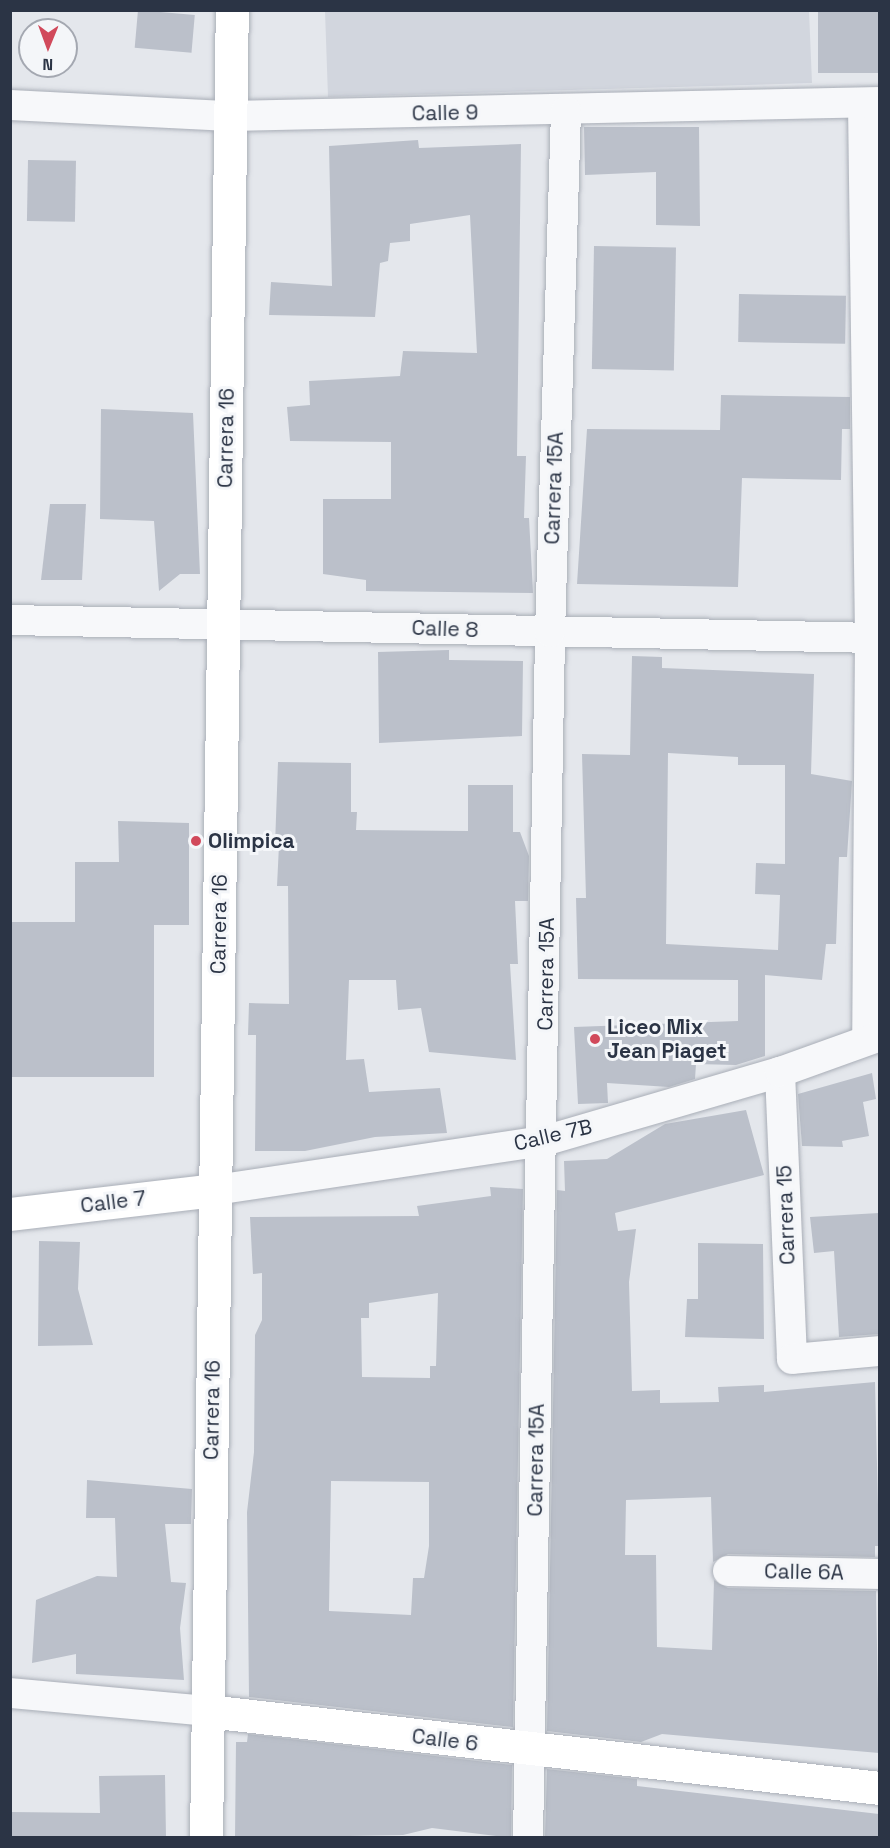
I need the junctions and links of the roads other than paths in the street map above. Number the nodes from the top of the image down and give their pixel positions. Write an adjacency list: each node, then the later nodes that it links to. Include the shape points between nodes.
1 (232, 10): 5 (street, Carrera 16)
2 (871, 102): 4 (street, Calle 9); 9 (street)
3 (10, 105): 5 (street, Calle 9)
4 (566, 111): 5 (street, Calle 9); 8 (street, Carrera 15A)
5 (230, 116): 7 (street, Carrera 16)
6 (10, 620): 7 (street, Calle 8)
7 (223, 623): 8 (street, Calle 8); 13 (street, Carrera 16)
8 (550, 632): 9 (street, Calle 8); 12 (street, Carrera 15A)
9 (875, 637): 10 (street)
10 (873, 1038): 11 (street, Calle 7B)
11 (780, 1072): 12 (street, Calle 7B); 15 (street, Carrera 15, via 792,1359)
12 (544, 1141): 13 (street, Calle 7B); 20 (street, Carrera 15A)
13 (215, 1190): 14 (street, Calle 7); 19 (street, Carrera 16)
14 (10, 1214)
15 (879, 1351)
16 (728, 1571): 17 (street, Calle 6A)
17 (879, 1574)
18 (10, 1693): 19 (street, Calle 6)
19 (208, 1711): 20 (street, Calle 6); 22 (street, Carrera 16)
20 (530, 1750): 21 (street, Calle 6); 23 (street, Carrera 15A)
21 (879, 1788)
22 (207, 1838)
23 (528, 1838)

